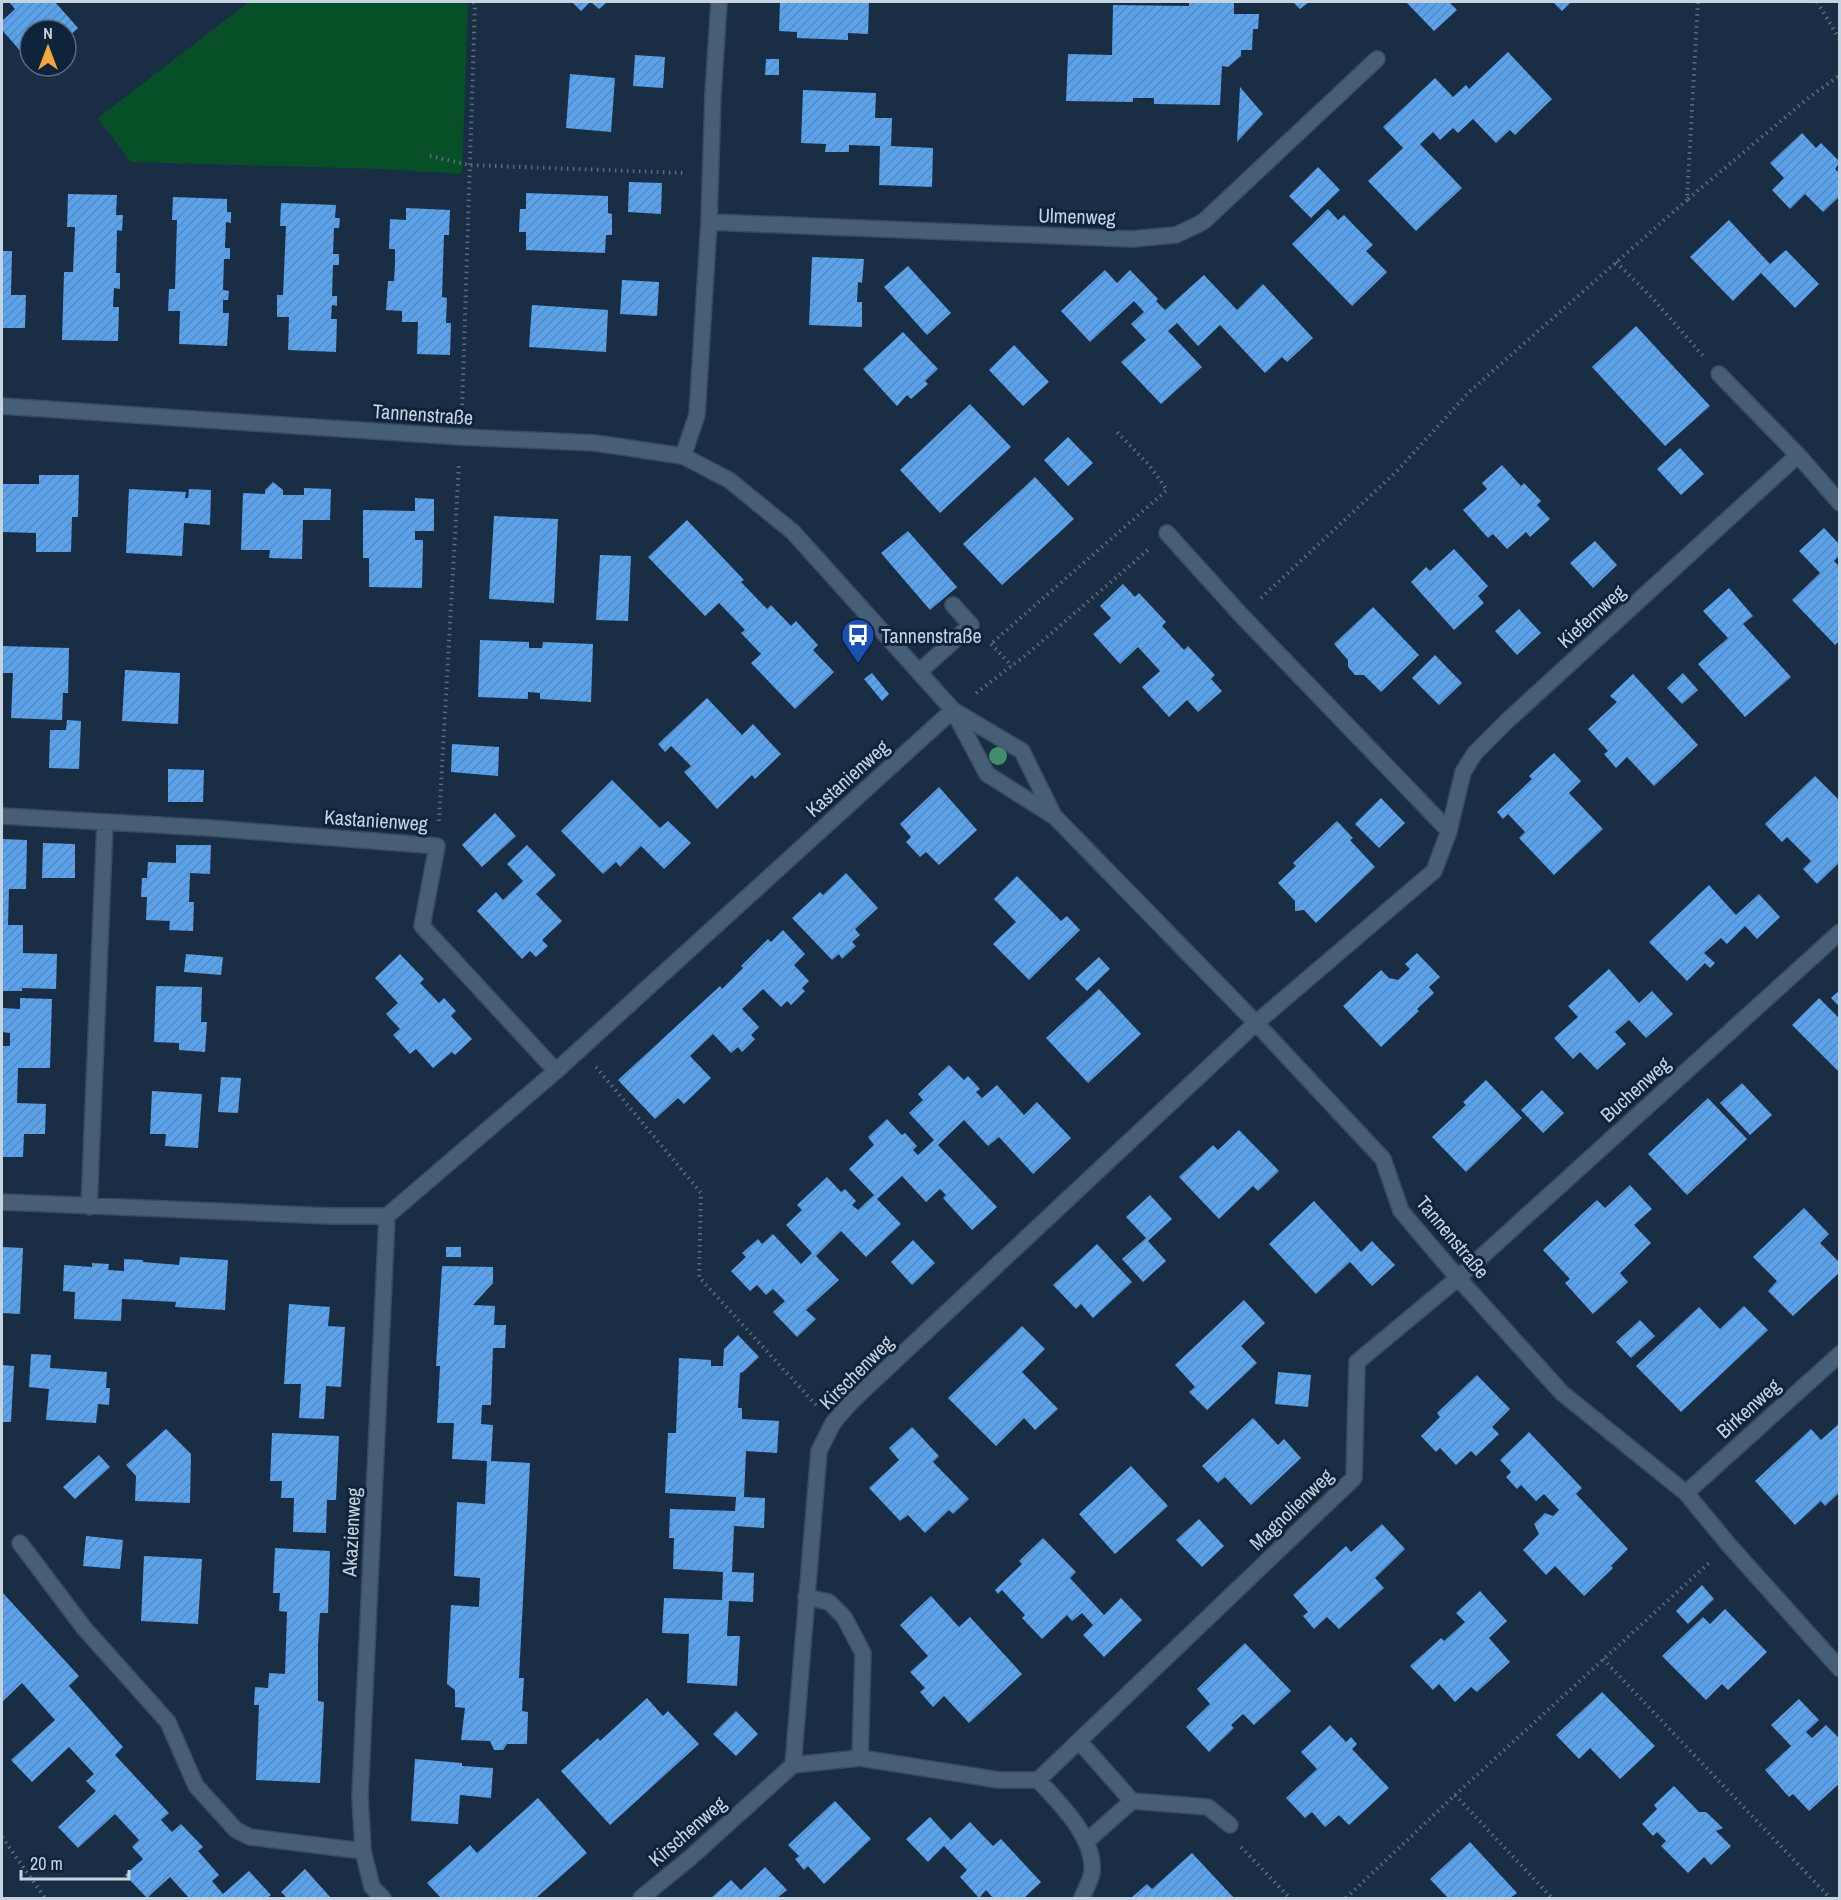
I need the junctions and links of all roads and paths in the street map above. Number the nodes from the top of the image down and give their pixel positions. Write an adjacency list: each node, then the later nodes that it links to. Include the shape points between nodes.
1 (473, 2): 9 (path)
2 (718, 2): 10 (street)
3 (1698, 2): 11 (path)
4 (1817, 2): 5 (path)
5 (1839, 40)
6 (1377, 59): 12 (street, Ulmenweg, via 1203,222 1176,235 1132,239)
7 (1839, 75): 11 (path)
8 (430, 156): 9 (path)
9 (469, 165): 10 (path); 17 (path)
10 (710, 174): 12 (street)
11 (1687, 200): 13 (path)
12 (710, 222): 18 (street, via 697,415)
13 (1616, 262): 14 (path); 23 (path, via 1469,392 1397,471)
14 (1719, 374): 19 (street)
15 (2, 406): 17 (street, Tannenstraße)
16 (1115, 430): 25 (path, via 1167,490)
17 (461, 438): 18 (street, Tannenstraße, via 595,444); 33 (path)
18 (683, 456): 27 (street, Tannenstraße, via 729,480 793,532)
19 (1798, 456): 20 (street); 32 (street, Kiefernweg, via 1475,753 1463,772)
20 (1839, 503)
21 (1167, 533): 23 (street); 26 (path)
22 (953, 605): 24 (street)
23 (1241, 615): 32 (street)
24 (970, 625): 25 (path); 27 (street)
25 (991, 644): 26 (path)
26 (1012, 666): 28 (path)
27 (919, 672): 28 (street, Tannenstraße)
28 (953, 710): 30 (street, Tannenstraße, via 987,774); 30 (street, Tannenstraße, via 1022,751); 36 (street, Kastanienweg)
29 (2, 816): 31 (street, Kastanienweg)
30 (1055, 817): 35 (street, Tannenstraße)
31 (105, 823): 33 (street, Kastanienweg); 39 (street)
32 (1449, 831): 35 (street, Kiefernweg, via 1434,871)
33 (437, 846): 37 (street, Kastanienweg, via 422,926)
34 (1839, 932): 41 (street, Buchenweg)
35 (1256, 1023): 41 (street, Tannenstraße, via 1383,1158 1401,1211); 43 (street, Kirschenweg)
36 (580, 1048): 37 (street, Kastanienweg); 43 (path, via 701,1193 699,1277)
37 (556, 1071): 40 (street, Kastanienweg)
38 (2, 1202): 39 (street)
39 (89, 1207): 40 (street)
40 (387, 1216): 59 (street, Akazienweg, via 360,1796)
41 (1458, 1278): 44 (street, Tannenstraße, via 1562,1393); 50 (street, Magnolienweg, via 1357,1362 1354,1479)
42 (1839, 1354): 44 (street, Birkenweg)
43 (832, 1423): 47 (street, Kirschenweg, via 819,1452)
44 (1686, 1493): 46 (street, Tannenstraße)
45 (20, 1543): 59 (street, via 84,1628 168,1722 196,1786 236,1830 250,1838)
46 (1729, 1545): 48 (path); 49 (street, Tannenstraße)
47 (806, 1597): 51 (street, via 829,1602 844,1617 863,1653); 52 (street, Kirschenweg)
48 (1603, 1659): 54 (path); 67 (path)
49 (1839, 1669)
50 (1079, 1742): 53 (street, Magnolienweg); 55 (street)
51 (860, 1758): 52 (street); 53 (street, via 999,1780)
52 (793, 1766): 62 (street, Kirschenweg)
53 (1038, 1780): 58 (street)
54 (1455, 1795): 65 (path); 66 (path)
55 (1132, 1802): 56 (street, via 1208,1807); 58 (street)
56 (1230, 1825): 64 (path, via 1235,1840)
57 (2, 1837): 60 (path)
58 (1087, 1840): 63 (street, via 1092,1871)
59 (363, 1851): 61 (street, Akazienweg, via 372,1887)
60 (45, 1899)
61 (382, 1899)
62 (641, 1899)
63 (1083, 1899)
64 (1290, 1899)
65 (1346, 1899)
66 (1552, 1899)
67 (1830, 1899)

